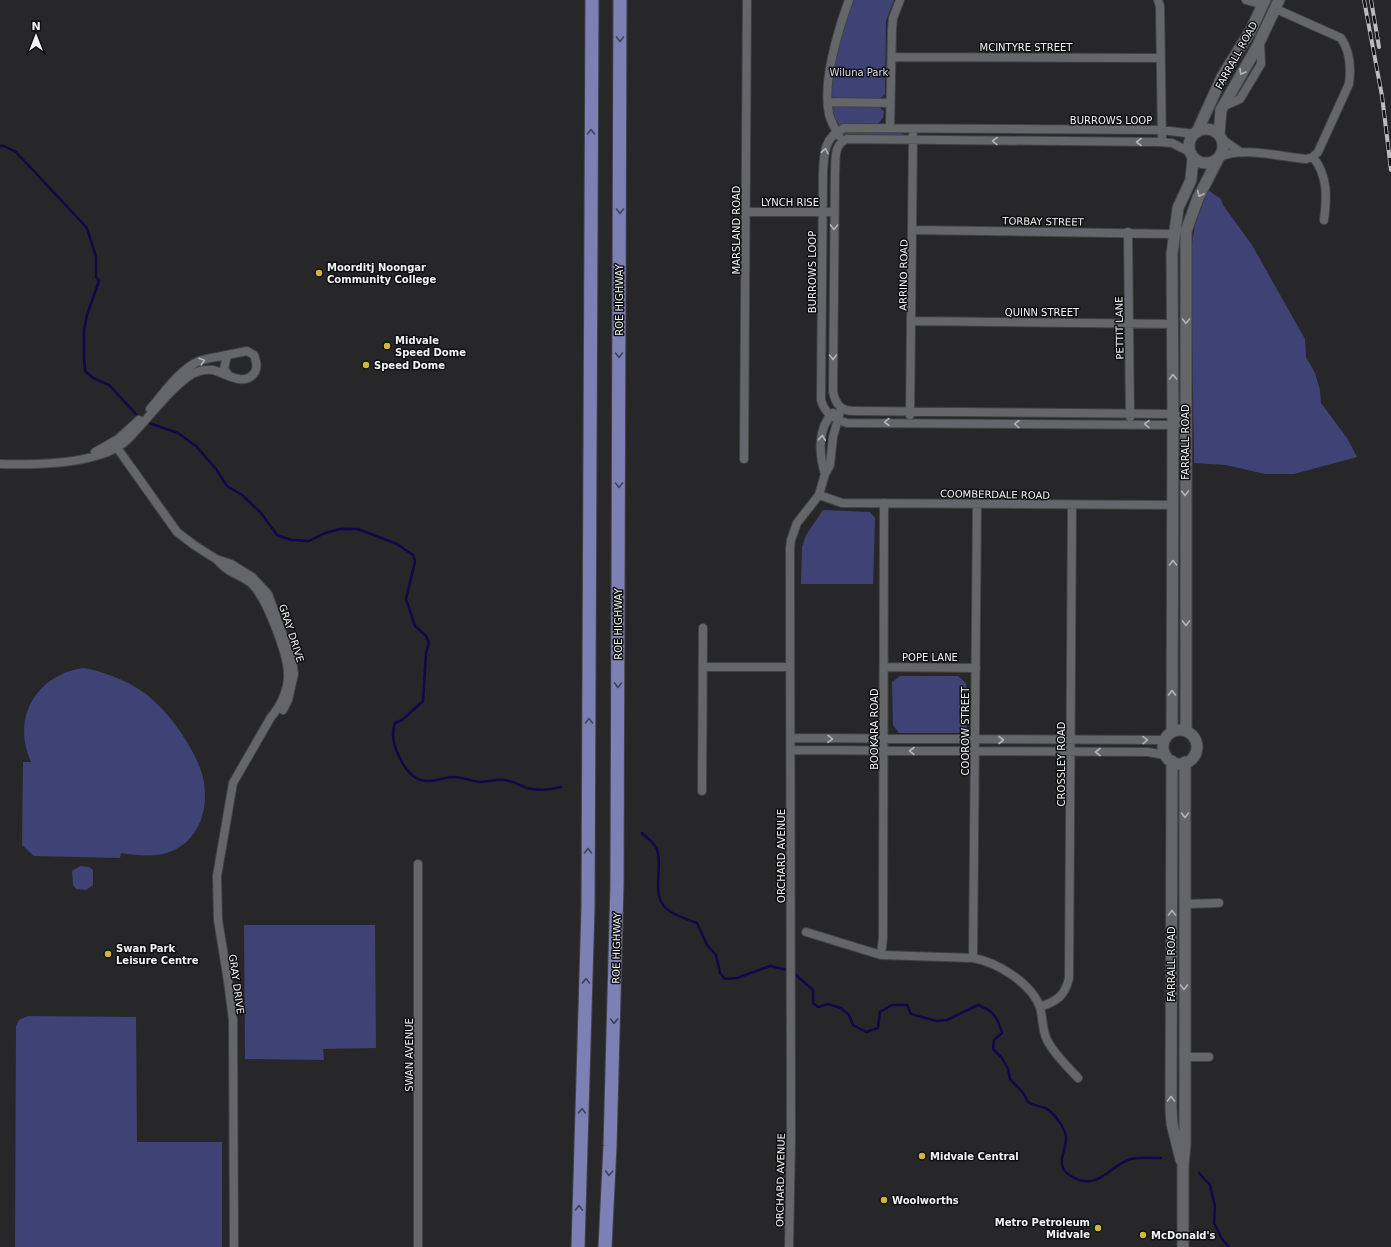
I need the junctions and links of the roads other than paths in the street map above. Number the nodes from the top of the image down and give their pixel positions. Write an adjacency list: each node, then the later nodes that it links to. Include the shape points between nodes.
1 (592, 0): 132 (highway, one-way to 1, via 588,908)
2 (620, 0): 129 (highway, ROE HIGHWAY, one-way to 129, via 617,884)
3 (747, 0): 37 (street, MARSLAND ROAD)
4 (849, 0): 12 (street, via 830,72)
5 (900, 0): 10 (street, via 894,18)
6 (1246, 0): 8 (street)
7 (1161, 2): 11 (street)
8 (1264, 2): 22 (main road, FARRALL ROAD, via 1251,30 1222,78)
9 (1277, 5): 23 (main road, FARRALL ROAD, one-way to 23, via 1222,107 1218,121); 33 (street, via 1341,38 1348,52 1349,84 1318,152)
10 (892, 57): 11 (street, MCINTYRE STREET); 13 (street)
11 (1160, 58): 20 (street)
12 (828, 102): 13 (street); 21 (street, via 831,121)
13 (890, 103): 14 (street)
14 (890, 128): 15 (street, BURROWS LOOP); 21 (street, BURROWS LOOP, via 844,128)
15 (914, 129): 16 (street, BURROWS LOOP); 24 (street, ARRINO ROAD)
16 (977, 129): 17 (street, BURROWS LOOP); 26 (street)
17 (1019, 130): 18 (street, BURROWS LOOP); 27 (street)
18 (1061, 130): 19 (street, BURROWS LOOP); 28 (street)
19 (1104, 130): 20 (street, BURROWS LOOP); 29 (street)
20 (1161, 130): 22 (street, BURROWS LOOP); 30 (street)
21 (837, 132): 25 (street); 35 (street, BURROWS LOOP, one-way to 21, via 826,147)
22 (1196, 133): 23 (main road, via 1209,129); 32 (main road, via 1190,140)
23 (1220, 136): 31 (street); 34 (main road, via 1224,149)
24 (913, 140): 25 (street); 26 (street); 41 (street, ARRINO ROAD)
25 (842, 141): 36 (street, via 836,153)
26 (977, 141): 27 (street, one-way to 26)
27 (1020, 142): 28 (street)
28 (1061, 142): 29 (street)
29 (1104, 142): 30 (street, one-way to 29)
30 (1162, 142): 32 (street, via 1176,145)
31 (1240, 152): 33 (street, via 1306,159); 34 (street, via 1227,153)
32 (1191, 155): 34 (main road, via 1203,163 1214,162); 43 (main road, FARRALL ROAD, via 1191,180 1178,208)
33 (1313, 157): 40 (street, via 1323,174 1326,204)
34 (1219, 158): 66 (main road, FARRALL ROAD, one-way to 66, via 1198,198 1186,231)
35 (823, 173): 36 (street); 38 (street, BURROWS LOOP)
36 (835, 173): 39 (street)
37 (746, 212): 38 (street, LYNCH RISE); 76 (street, MARSLAND ROAD)
38 (822, 212): 39 (street, LYNCH RISE); 44 (street, BURROWS LOOP)
39 (834, 212): 45 (street, one-way to 45)
40 (1324, 220)
41 (914, 230): 42 (street, TORBAY STREET); 48 (street, ARRINO ROAD)
42 (1128, 232): 43 (street, TORBAY STREET); 49 (street, PETTIT LANE)
43 (1173, 234): 50 (main road, FARRALL ROAD)
44 (823, 254): 45 (street); 46 (street, BURROWS LOOP)
45 (834, 255): 47 (street)
46 (822, 294): 47 (street); 51 (street, BURROWS LOOP)
47 (834, 295): 52 (street)
48 (912, 321): 49 (street, QUINN STREET); 58 (street, ARRINO ROAD)
49 (1129, 323): 50 (street, QUINN STREET); 63 (street, PETTIT LANE)
50 (1173, 324): 64 (main road, FARRALL ROAD, one-way to 50)
51 (822, 338): 52 (street); 55 (street, BURROWS LOOP)
52 (833, 338): 56 (street, one-way to 56)
53 (227, 355): 54 (street, via 224,369); 54 (street, via 250,352 257,364 253,374 246,378); 75 (street, one-way to 53, via 176,378 193,364 200,360)
54 (229, 376): 75 (street, via 212,370 193,373)
55 (821, 377): 56 (street); 65 (street, BURROWS LOOP, via 821,400)
56 (833, 378): 57 (street, via 833,392)
57 (840, 408): 58 (street, via 846,411); 65 (street, ORCHARD AVENUE); 67 (street, ORCHARD AVENUE)
58 (910, 411): 59 (street); 68 (street, ARRINO ROAD)
59 (958, 412): 60 (street); 69 (street)
60 (1000, 412): 61 (street); 70 (street)
61 (1042, 412): 62 (street); 71 (street)
62 (1085, 413): 63 (street); 72 (street)
63 (1130, 413): 64 (street); 73 (street, PETTIT LANE)
64 (1174, 414): 66 (street); 74 (main road, FARRALL ROAD)
65 (830, 416): 67 (street); 78 (street, ORCHARD AVENUE, one-way to 65, via 821,462 822,436 823,428)
66 (1185, 419): 74 (street); 89 (main road, FARRALL ROAD, one-way to 89)
67 (838, 420): 68 (street, one-way to 67, via 847,423); 78 (street, ORCHARD AVENUE, via 833,437 832,462)
68 (910, 422): 69 (street)
69 (958, 423): 70 (street)
70 (1000, 424): 71 (street, one-way to 70)
71 (1042, 424): 72 (street)
72 (1085, 424): 73 (street)
73 (1130, 424): 74 (street, one-way to 73)
74 (1174, 425): 83 (main road, FARRALL ROAD)
75 (117, 443): 77 (street, via 101,454 46,465); 130 (street, GRAY DRIVE, via 177,532 216,559 231,564 252,577 268,594 292,660 294,674 288,700 281,713 263,733 233,783 217,876 218,920 233,1020)
76 (744, 459)
77 (0, 464)
78 (825, 474): 79 (street, ORCHARD AVENUE)
79 (819, 495): 80 (street, COOMBERDALE ROAD, via 842,503); 86 (street, ORCHARD AVENUE, via 797,523 790,540)
80 (884, 503): 81 (street, COOMBERDALE ROAD); 87 (street, BOOKARA ROAD)
81 (977, 504): 82 (street, COOMBERDALE ROAD); 88 (street, COOROW STREET)
82 (1072, 505): 83 (street, COOMBERDALE ROAD); 96 (street, CROSSLEY ROAD)
83 (1173, 505): 90 (main road, FARRALL ROAD, one-way to 83)
84 (703, 628): 85 (street)
85 (703, 667): 86 (street); 109 (street)
86 (789, 667): 91 (street, ORCHARD AVENUE)
87 (885, 667): 88 (street, POPE LANE); 92 (street, BOOKARA ROAD)
88 (976, 668): 94 (street, COOROW STREET)
89 (1186, 731): 90 (main road, via 1177,730); 106 (main road, via 1194,739 1196,748)
90 (1168, 736): 97 (street, one-way to 90); 105 (main road, via 1163,748)
91 (790, 738): 92 (street, one-way to 92); 98 (street, ORCHARD AVENUE)
92 (884, 739): 93 (street); 99 (street, BOOKARA ROAD)
93 (931, 740): 94 (street); 100 (street)
94 (976, 740): 95 (street, one-way to 95); 101 (street, COOROW STREET)
95 (1024, 740): 96 (street); 102 (street)
96 (1071, 740): 97 (street); 103 (street, CROSSLEY ROAD)
97 (1122, 740): 104 (street)
98 (790, 750): 99 (street); 133 (street, ORCHARD AVENUE)
99 (884, 751): 100 (street, one-way to 99); 114 (street, BOOKARA ROAD)
100 (931, 751): 101 (street)
101 (976, 751): 102 (street); 115 (street, COOROW STREET)
102 (1024, 752): 103 (street)
103 (1070, 752): 104 (street, one-way to 103); 118 (street, CROSSLEY ROAD, via 1069,978 1062,996)
104 (1122, 752): 105 (street, via 1148,752)
105 (1169, 758): 106 (main road, via 1179,763); 107 (main road, FARRALL ROAD)
106 (1186, 762): 108 (main road, FARRALL ROAD)
107 (1172, 786): 108 (main road); 117 (main road, FARRALL ROAD, one-way to 107)
108 (1185, 786): 112 (main road, FARRALL ROAD, one-way to 112)
109 (702, 791)
110 (418, 864): 131 (street, SWAN AVENUE)
111 (1219, 903): 112 (street)
112 (1185, 904): 116 (main road, FARRALL ROAD)
113 (806, 932): 114 (street, via 861,951)
114 (881, 955): 115 (street)
115 (973, 958): 118 (street, via 987,960 1004,970 1030,992)
116 (1184, 969): 117 (main road); 119 (main road, FARRALL ROAD, one-way to 119)
117 (1171, 970): 120 (main road, FARRALL ROAD)
118 (1040, 1007): 125 (street, via 1046,1039)
119 (1184, 1015): 120 (main road); 121 (main road, FARRALL ROAD)
120 (1171, 1016): 123 (main road, FARRALL ROAD)
121 (1184, 1057): 122 (street); 124 (main road, FARRALL ROAD)
122 (1209, 1057)
123 (1171, 1072): 124 (main road); 127 (main road, FARRALL ROAD, one-way to 123)
124 (1184, 1072): 126 (main road, FARRALL ROAD)
125 (1078, 1078)
126 (1184, 1116): 127 (main road); 128 (main road, FARRALL ROAD)
127 (1172, 1118): 128 (main road, FARRALL ROAD)
128 (1183, 1165): 134 (main road, FARRALL ROAD)
129 (606, 1246)
130 (234, 1247)
131 (418, 1247)
132 (578, 1247)
133 (789, 1247)
134 (1183, 1247)

